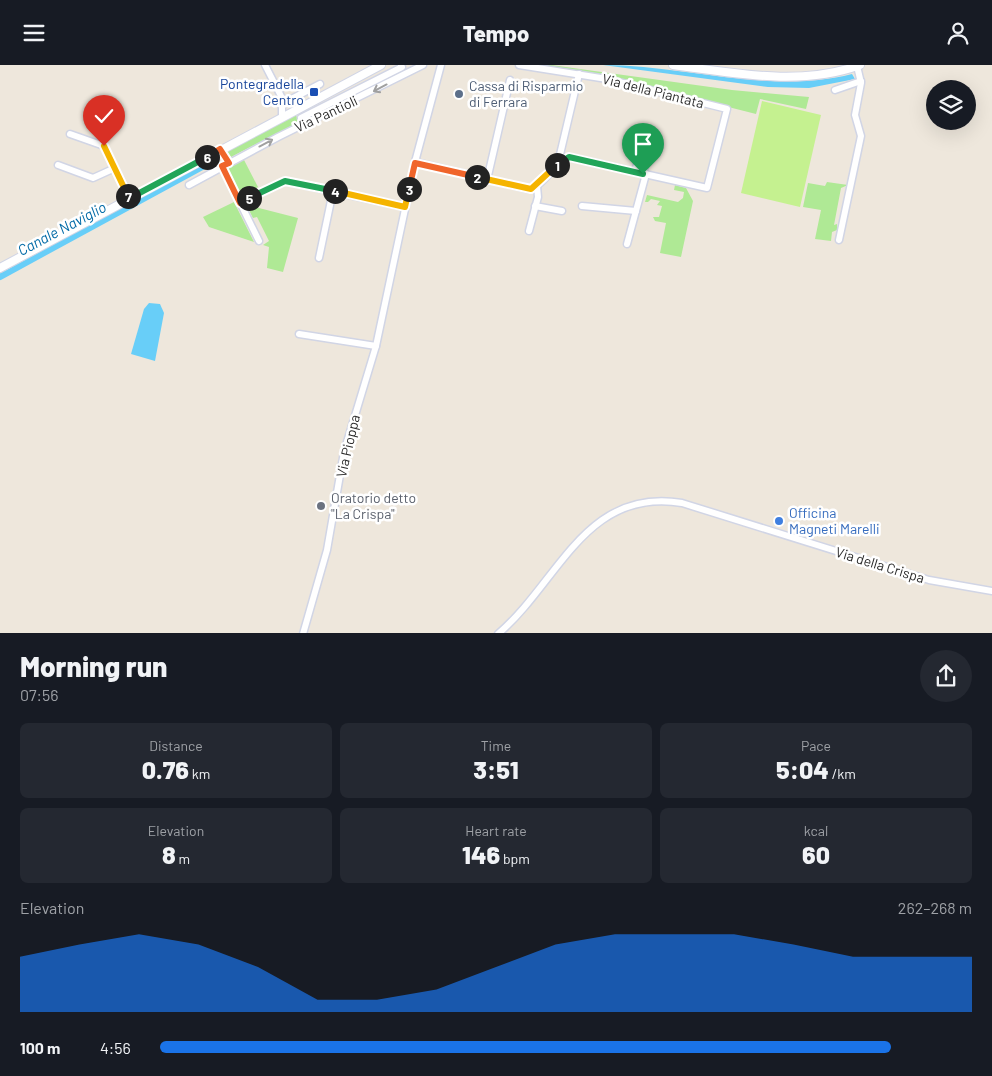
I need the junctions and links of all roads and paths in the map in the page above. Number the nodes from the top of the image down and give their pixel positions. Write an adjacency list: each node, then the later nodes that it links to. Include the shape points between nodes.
1 (265, 65): 14 (street)
2 (381, 65): 15 (street)
3 (401, 65): 17 (street)
4 (423, 65): 17 (street, Via Pantioli, one-way to 17)
5 (441, 65): 21 (street, Via Pioppa)
6 (519, 65): 9 (street, Via della Piantata)
7 (673, 65): 8 (street, via 793,77 822,75)
8 (858, 66): 11 (street)
9 (580, 74): 23 (street); 27 (street, Via della Piantata, via 727,109 707,188)
10 (510, 80): 28 (street)
11 (861, 81): 13 (street); 40 (street, via 855,115 860,136)
12 (320, 84): 14 (street)
13 (835, 90)
14 (284, 102): 16 (street)
15 (296, 109): 16 (street); 17 (street)
16 (282, 116): 19 (street)
17 (303, 121): 20 (street, Via Pantioli, one-way to 17)
18 (70, 133): 25 (street, via 104,146)
19 (220, 149): 20 (street); 32 (street)
20 (229, 163): 24 (street, Via Pantioli)
21 (415, 163): 28 (street); 36 (street, Via Pioppa)
22 (58, 165): 25 (street, via 93,178)
23 (558, 165): 26 (street, via 569,157); 30 (street)
24 (222, 166): 29 (street, Via Pantioli); 33 (street)
25 (115, 168): 32 (street)
26 (635, 172): 27 (street); 27 (street, via 645,134 653,136)
27 (644, 174): 38 (street)
28 (487, 180): 30 (street, via 525,189)
29 (189, 185)
30 (536, 186): 34 (street, via 538,197)
31 (333, 191): 33 (street, via 285,181); 36 (street); 43 (street)
32 (130, 198): 44 (street)
33 (240, 203): 41 (street)
34 (535, 206): 37 (street); 39 (street)
35 (582, 206): 38 (street)
36 (405, 207): 46 (street, Via Pioppa)
37 (562, 211)
38 (636, 211): 42 (street)
39 (529, 231)
40 (839, 240)
41 (258, 241)
42 (627, 244)
43 (319, 258)
44 (0, 268)
45 (299, 334): 46 (street)
46 (376, 346): 48 (street, Via Pioppa, via 346,447 332,529)
47 (992, 591): 49 (street, Via della Crispa, via 935,582 682,503 647,502 616,511 593,526)
48 (303, 633)
49 (498, 633)

